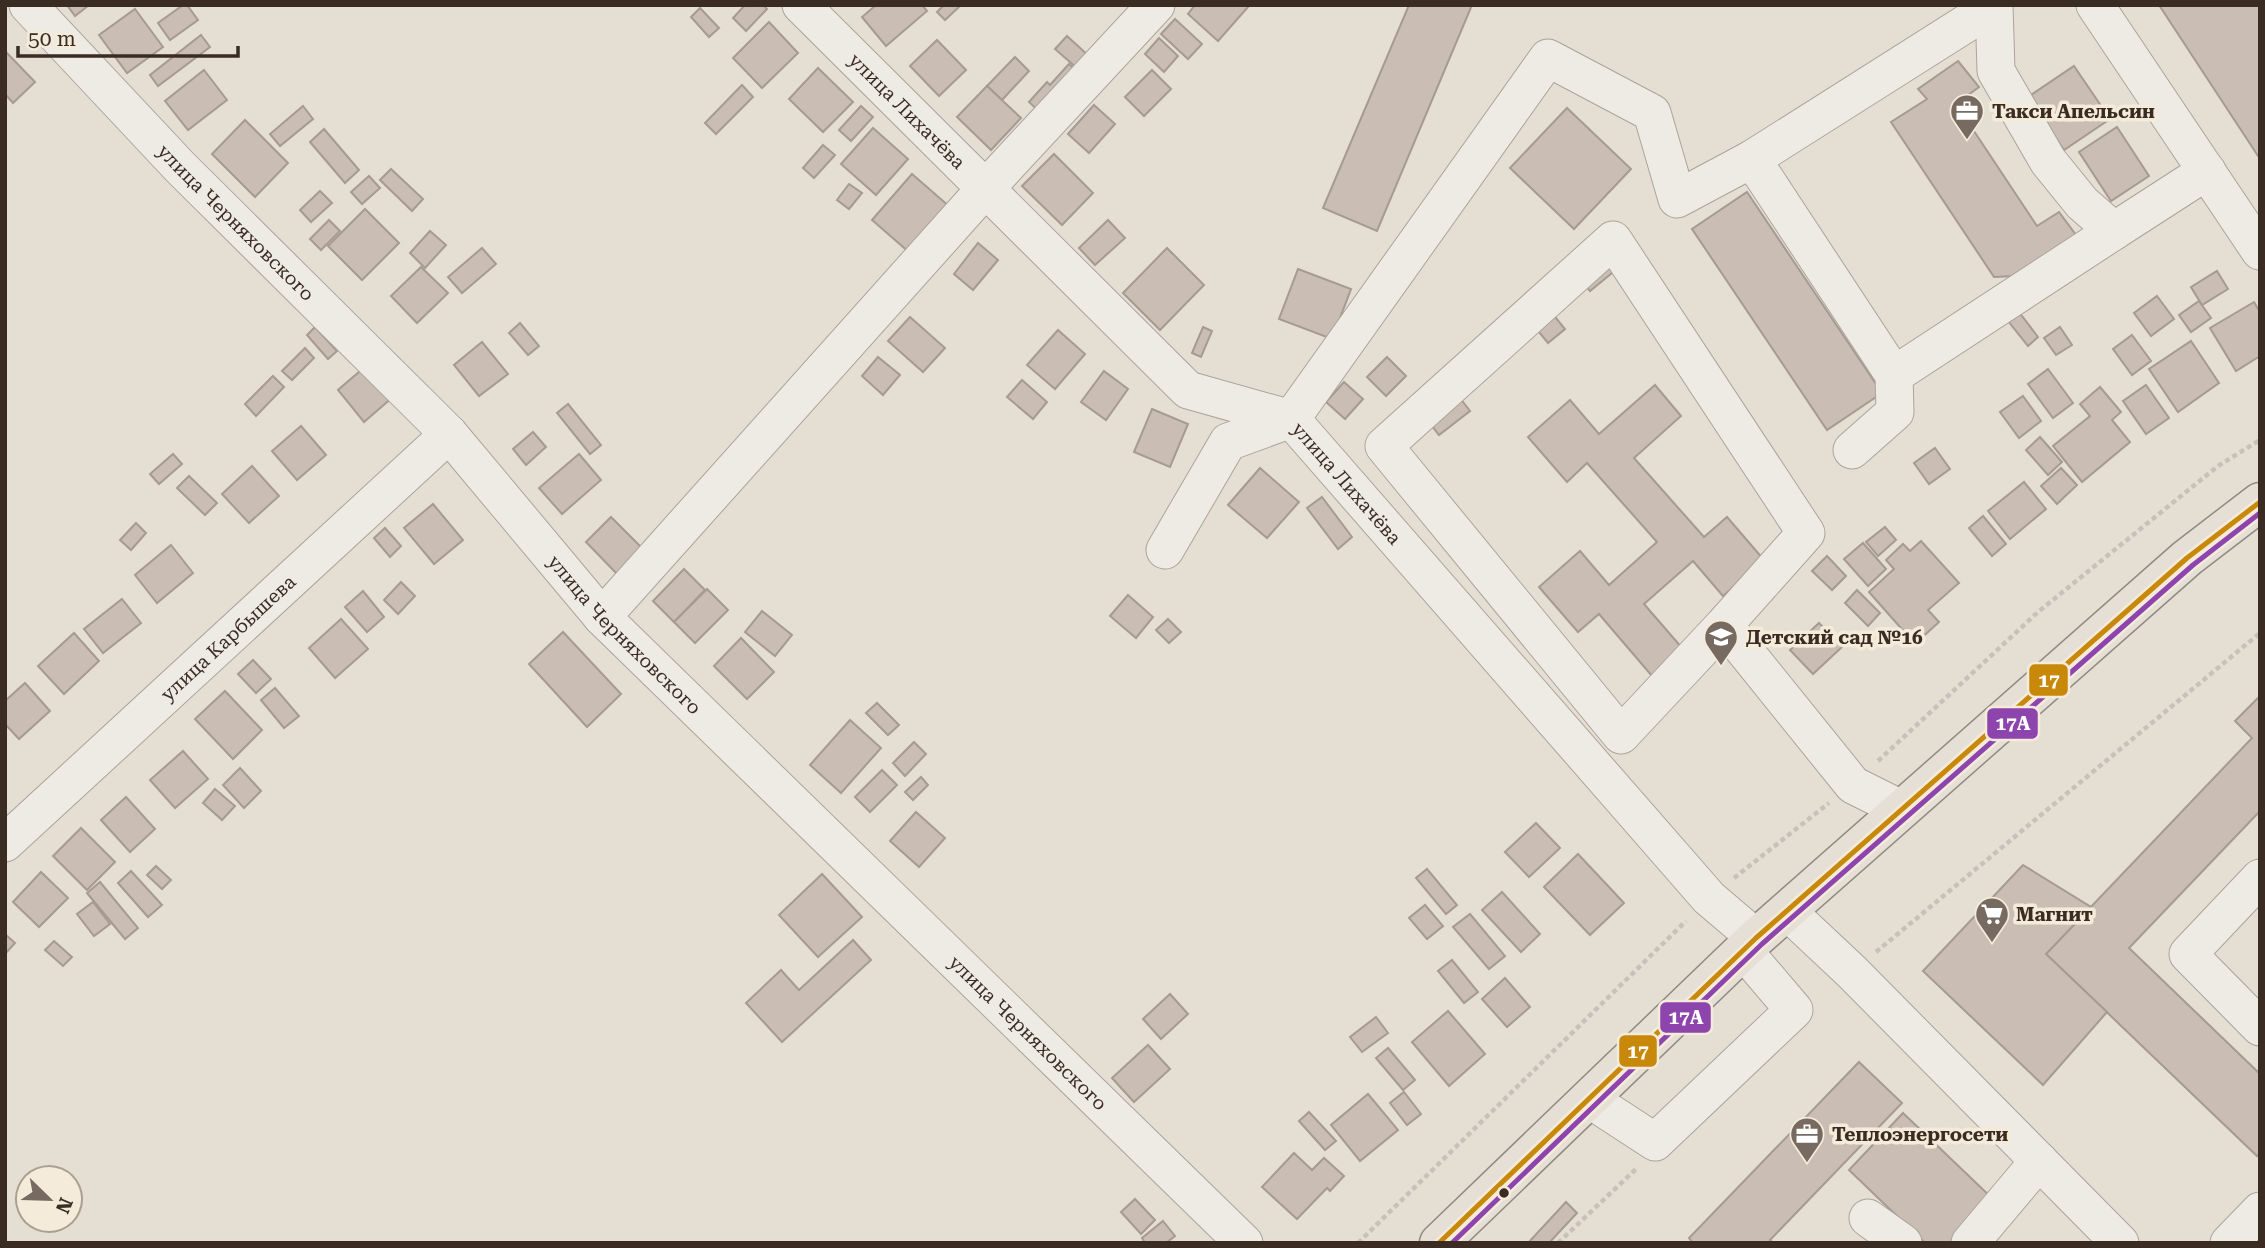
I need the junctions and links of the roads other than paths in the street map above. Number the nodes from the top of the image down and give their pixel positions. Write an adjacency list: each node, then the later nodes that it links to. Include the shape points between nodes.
1 (28, 5): 13 (street, улица Черняховского, via 180,167)
2 (801, 5): 8 (street, улица Лихачёва)
3 (1156, 5): 8 (street)
4 (2095, 5): 7 (street)
5 (1993, 6): 6 (street); 9 (street, via 1996,71 2048,160 2081,203)
6 (1752, 159): 11 (street); 12 (street, via 1677,199 1652,113 1548,58)
7 (2207, 171): 9 (street); 10 (street)
8 (985, 189): 12 (street, улица Лихачёва, via 1188,390); 17 (street)
9 (2114, 231): 11 (street)
10 (2260, 251)
11 (1894, 375): 14 (street, via 1895,412)
12 (1292, 419): 16 (street, via 1228,442); 23 (street, улица Лихачёва)
13 (449, 434): 17 (street, улица Черняховского); 20 (street, улица Карбышева)
14 (1852, 450)
15 (2260, 502): 19 (main road, via 2187,558)
16 (1165, 550)
17 (602, 617): 30 (street, улица Черняховского)
18 (1724, 625): 18 (street, via 1807,533 1613,240 1384,446 1621,734); 19 (street, via 1853,785)
19 (1901, 809): 22 (main road)
20 (5, 843)
21 (2260, 878): 24 (street, via 2188,954)
22 (1787, 911): 23 (main road); 26 (street)
23 (1749, 944): 25 (main road); 25 (street, улица Лихачёва, via 1794,1010 1655,1142)
24 (2260, 1027)
25 (1589, 1099): 29 (main road)
26 (2039, 1161): 32 (street); 33 (street)
27 (2260, 1211): 34 (street)
28 (1868, 1218): 31 (street)
29 (1454, 1237)
30 (1244, 1243)
31 (1903, 1243)
32 (1970, 1243)
33 (2120, 1243)
34 (2229, 1243)

